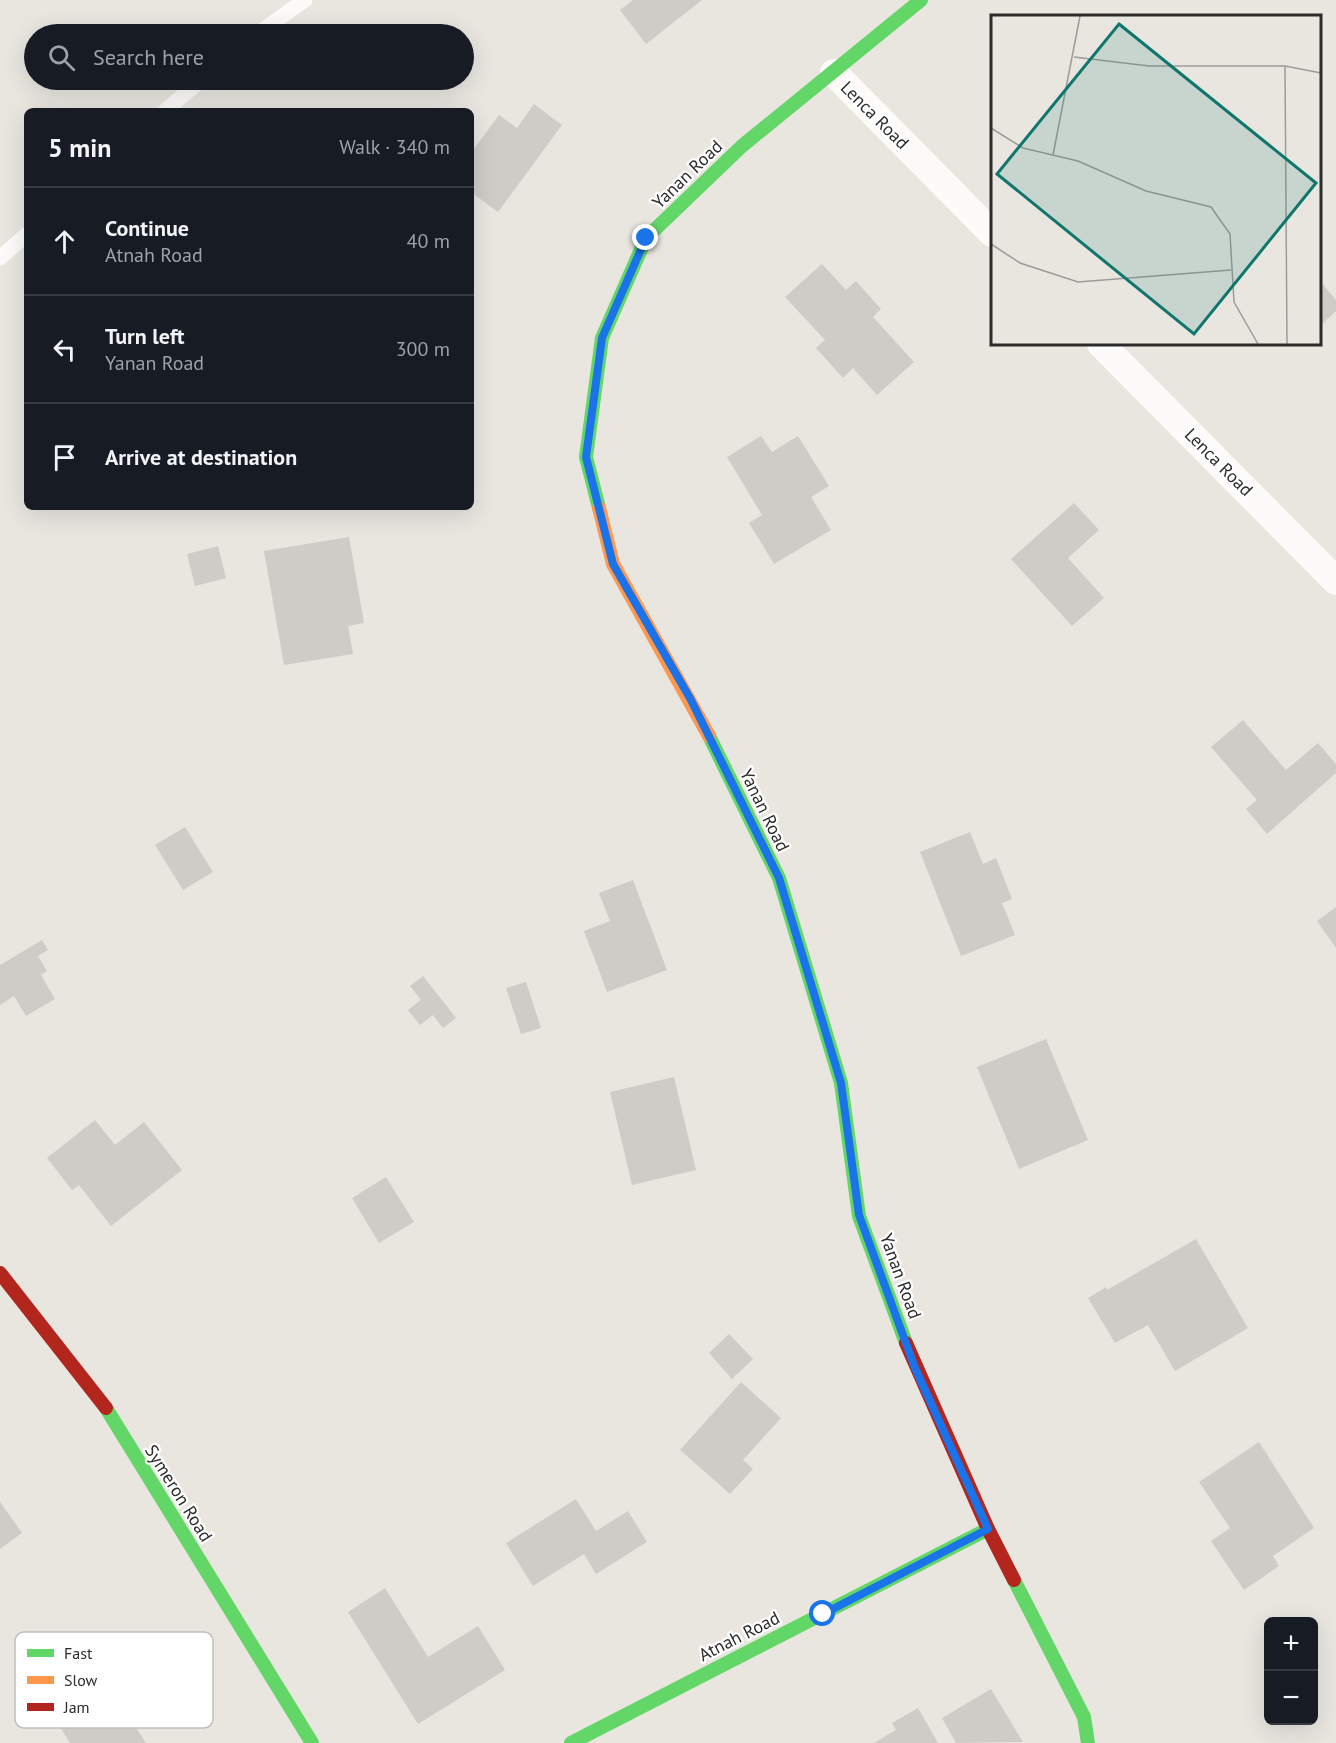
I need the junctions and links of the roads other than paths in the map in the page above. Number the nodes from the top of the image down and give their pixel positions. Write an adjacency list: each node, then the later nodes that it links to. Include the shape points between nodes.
1 (305, 0): 3 (lane)
2 (921, 0): 4 (street, Yanan Road)
3 (271, 24)
4 (834, 73): 7 (street, Lenca Road); 13 (street, Yanan Road, via 742,146 646,238 602,338 586,457 613,564 691,700 779,878 841,1083 859,1215 915,1368)
5 (189, 90): 6 (lane)
6 (168, 108)
7 (991, 231)
8 (24, 237): 9 (lane)
9 (0, 258)
10 (1102, 345): 11 (street, Lenca Road)
11 (1336, 581)
12 (0, 1273): 14 (street, Symeron Road, via 101,1400)
13 (988, 1529): 15 (street, Atnah Road); 16 (street, Yanan Road, via 1084,1717)
14 (312, 1743)
15 (571, 1743)
16 (1088, 1743)

